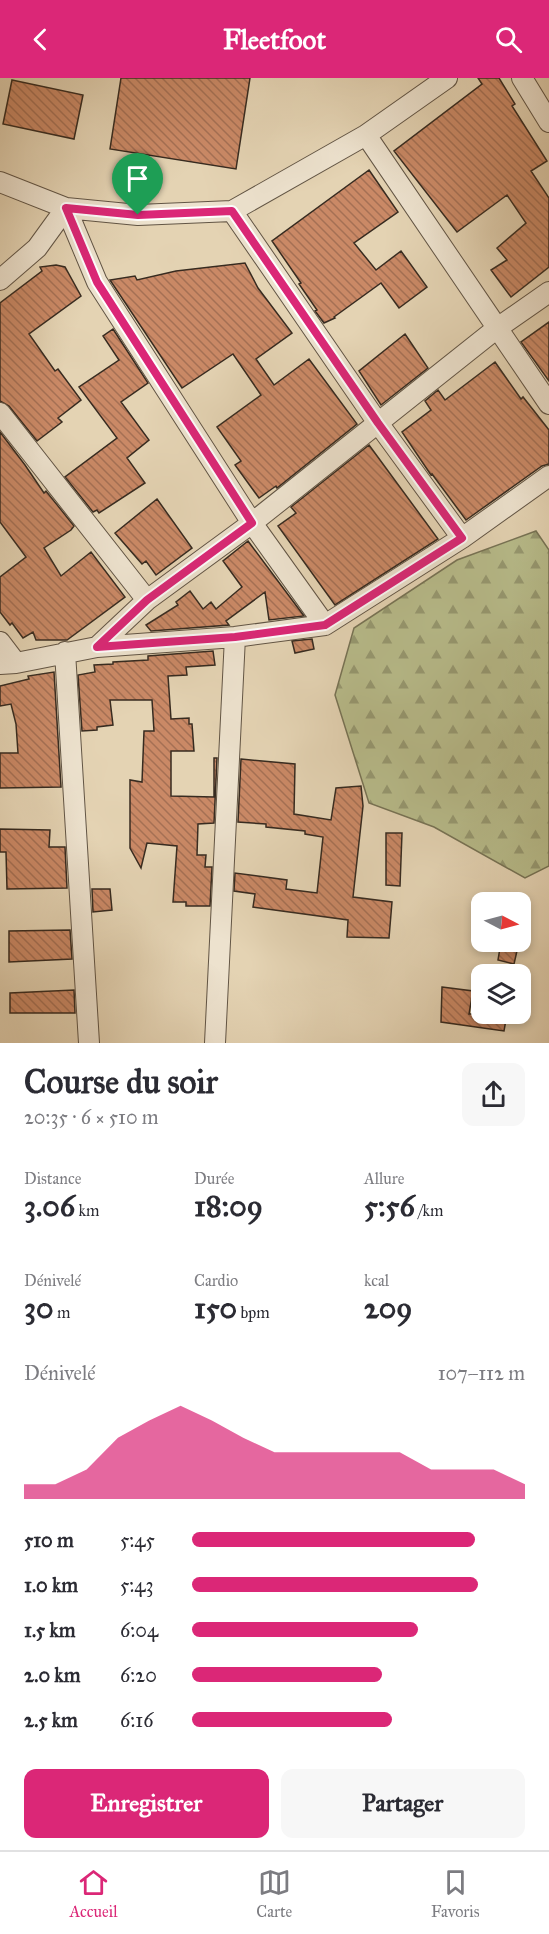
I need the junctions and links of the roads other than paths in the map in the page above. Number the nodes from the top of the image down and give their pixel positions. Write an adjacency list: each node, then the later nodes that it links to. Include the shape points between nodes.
1 (447, 78): 4 (street)
2 (522, 78): 3 (street)
3 (549, 122)
4 (366, 135): 7 (street); 10 (street)
5 (0, 182): 6 (street)
6 (66, 208): 7 (street, via 138,215); 8 (street, via 37,248); 15 (street, via 97,282)
7 (232, 211): 13 (street)
8 (0, 280)
9 (549, 292): 10 (street)
10 (496, 328): 11 (street); 13 (street)
11 (549, 404)
12 (0, 412): 17 (street)
13 (378, 423): 15 (street); 16 (street)
14 (549, 476): 16 (street)
15 (252, 523): 17 (street); 18 (street)
16 (462, 538): 18 (street)
17 (147, 600): 21 (street)
18 (325, 625): 19 (street)
19 (235, 637): 21 (street); 25 (street)
20 (0, 642): 23 (street)
21 (97, 647): 22 (street)
22 (65, 652): 23 (street); 24 (street)
23 (8, 663)
24 (89, 1043)
25 (214, 1043)

